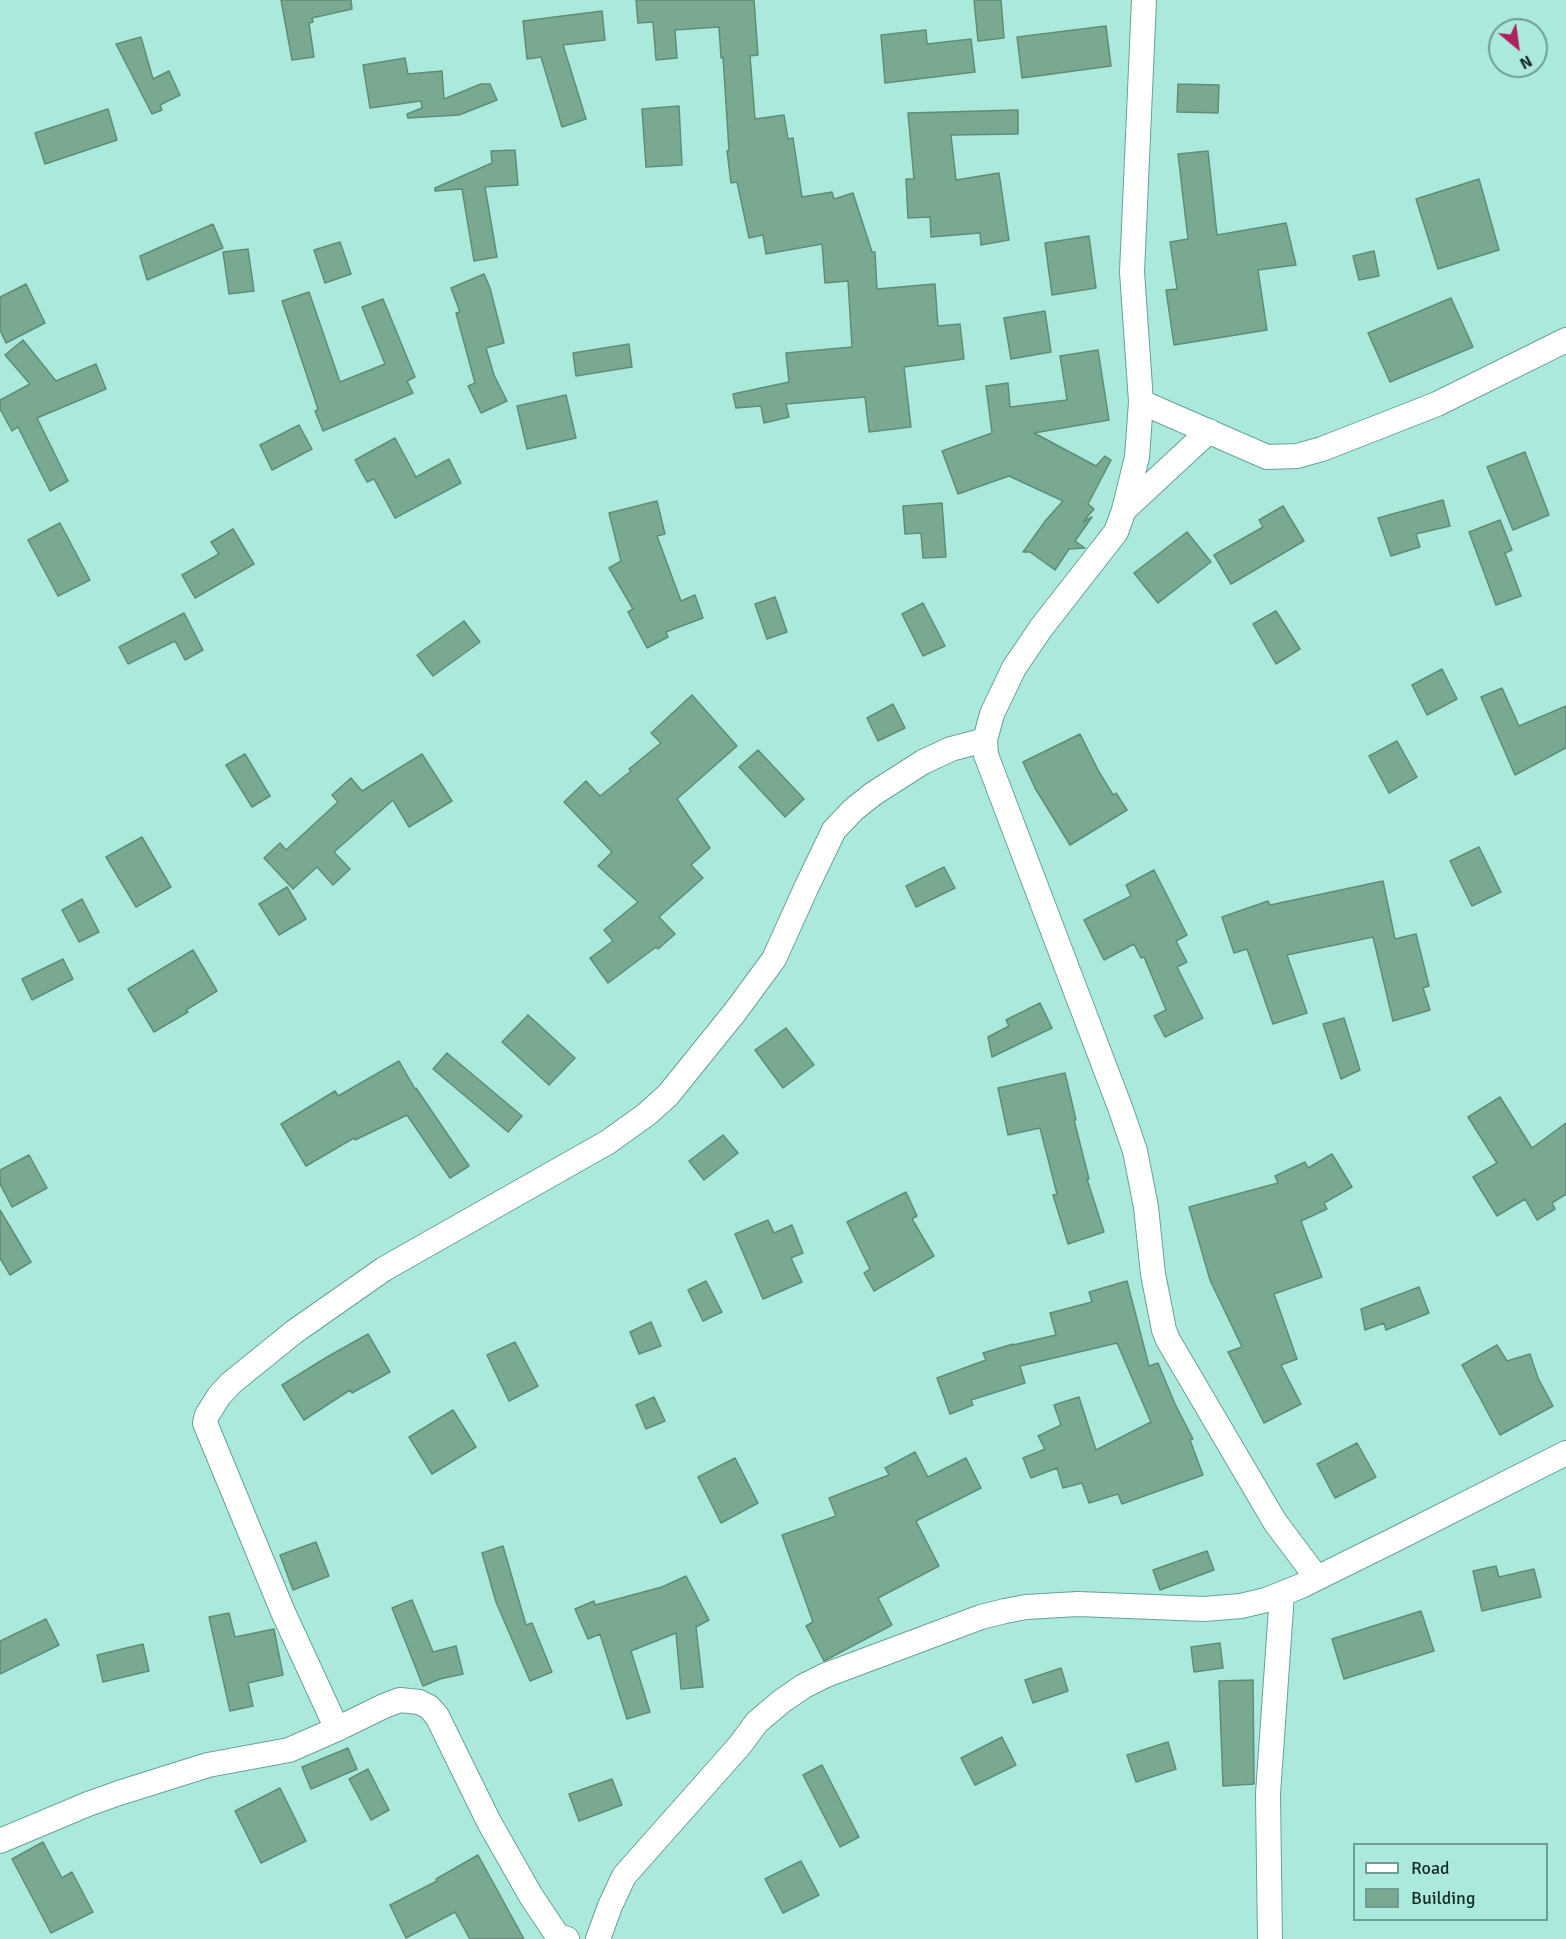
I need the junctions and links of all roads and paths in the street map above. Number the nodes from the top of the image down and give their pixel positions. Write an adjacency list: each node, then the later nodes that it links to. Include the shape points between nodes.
1 (1144, 0): 3 (street, via 1132,272)
2 (1566, 340): 4 (street, via 1437,404 1307,454 1267,457)
3 (1141, 402): 4 (street); 5 (street, via 1137,457)
4 (1209, 431): 5 (street)
5 (1124, 510): 6 (street, via 1116,532 1014,668 992,714)
6 (985, 740): 8 (street, via 986,755 1135,1151 1164,1330 1275,1522); 10 (street, via 923,762 873,794 834,830 774,959 668,1095 647,1114 608,1142 384,1269 294,1332 219,1396 205,1423 283,1612)
7 (1566, 1453): 8 (street)
8 (1317, 1578): 9 (street)
9 (1282, 1594): 12 (street, via 1241,1606 1204,1609 1078,1604 1005,1611 826,1675 797,1691 757,1722 624,1876); 14 (street, via 1268,1794)
10 (337, 1729): 11 (street, via 289,1750 208,1765 119,1793); 13 (street, via 400,1700 429,1707 531,1896 557,1935)
11 (0, 1841)
12 (593, 1938)
13 (567, 1939)
14 (1270, 1939)

